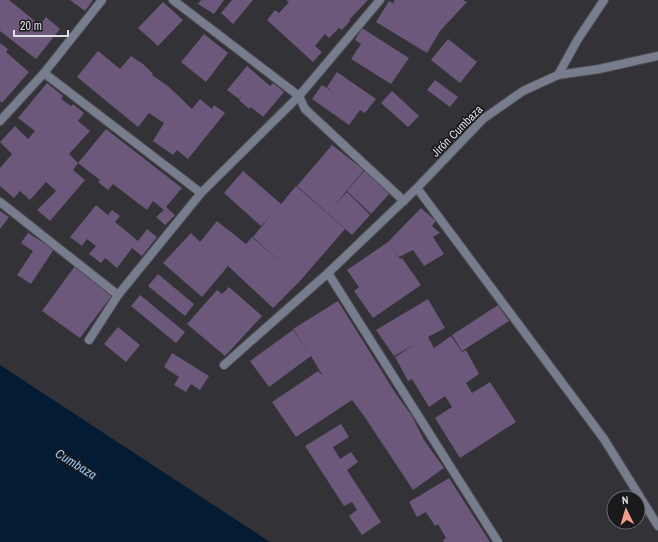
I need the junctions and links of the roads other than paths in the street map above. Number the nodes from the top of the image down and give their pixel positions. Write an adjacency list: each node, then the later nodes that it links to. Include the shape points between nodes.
1 (102, 0): 6 (street)
2 (173, 0): 8 (street)
3 (380, 0): 8 (street)
4 (604, 0): 7 (street)
5 (658, 56): 7 (street, Jirón Cumbaza)
6 (44, 73): 9 (street); 11 (street)
7 (558, 75): 10 (street, Jirón Cumbaza, via 523,91 483,119)
8 (299, 96): 11 (street); 12 (street, via 305,109)
9 (0, 120)
10 (417, 188): 12 (street, Jirón Cumbaza); 18 (street, via 604,439)
11 (201, 193): 15 (street)
12 (404, 201): 14 (street, Jirón Cumbaza)
13 (0, 202): 15 (street)
14 (328, 273): 17 (street, Jirón Cumbaza); 19 (street)
15 (118, 294): 16 (street)
16 (88, 340)
17 (224, 365)
18 (658, 526)
19 (498, 542)

